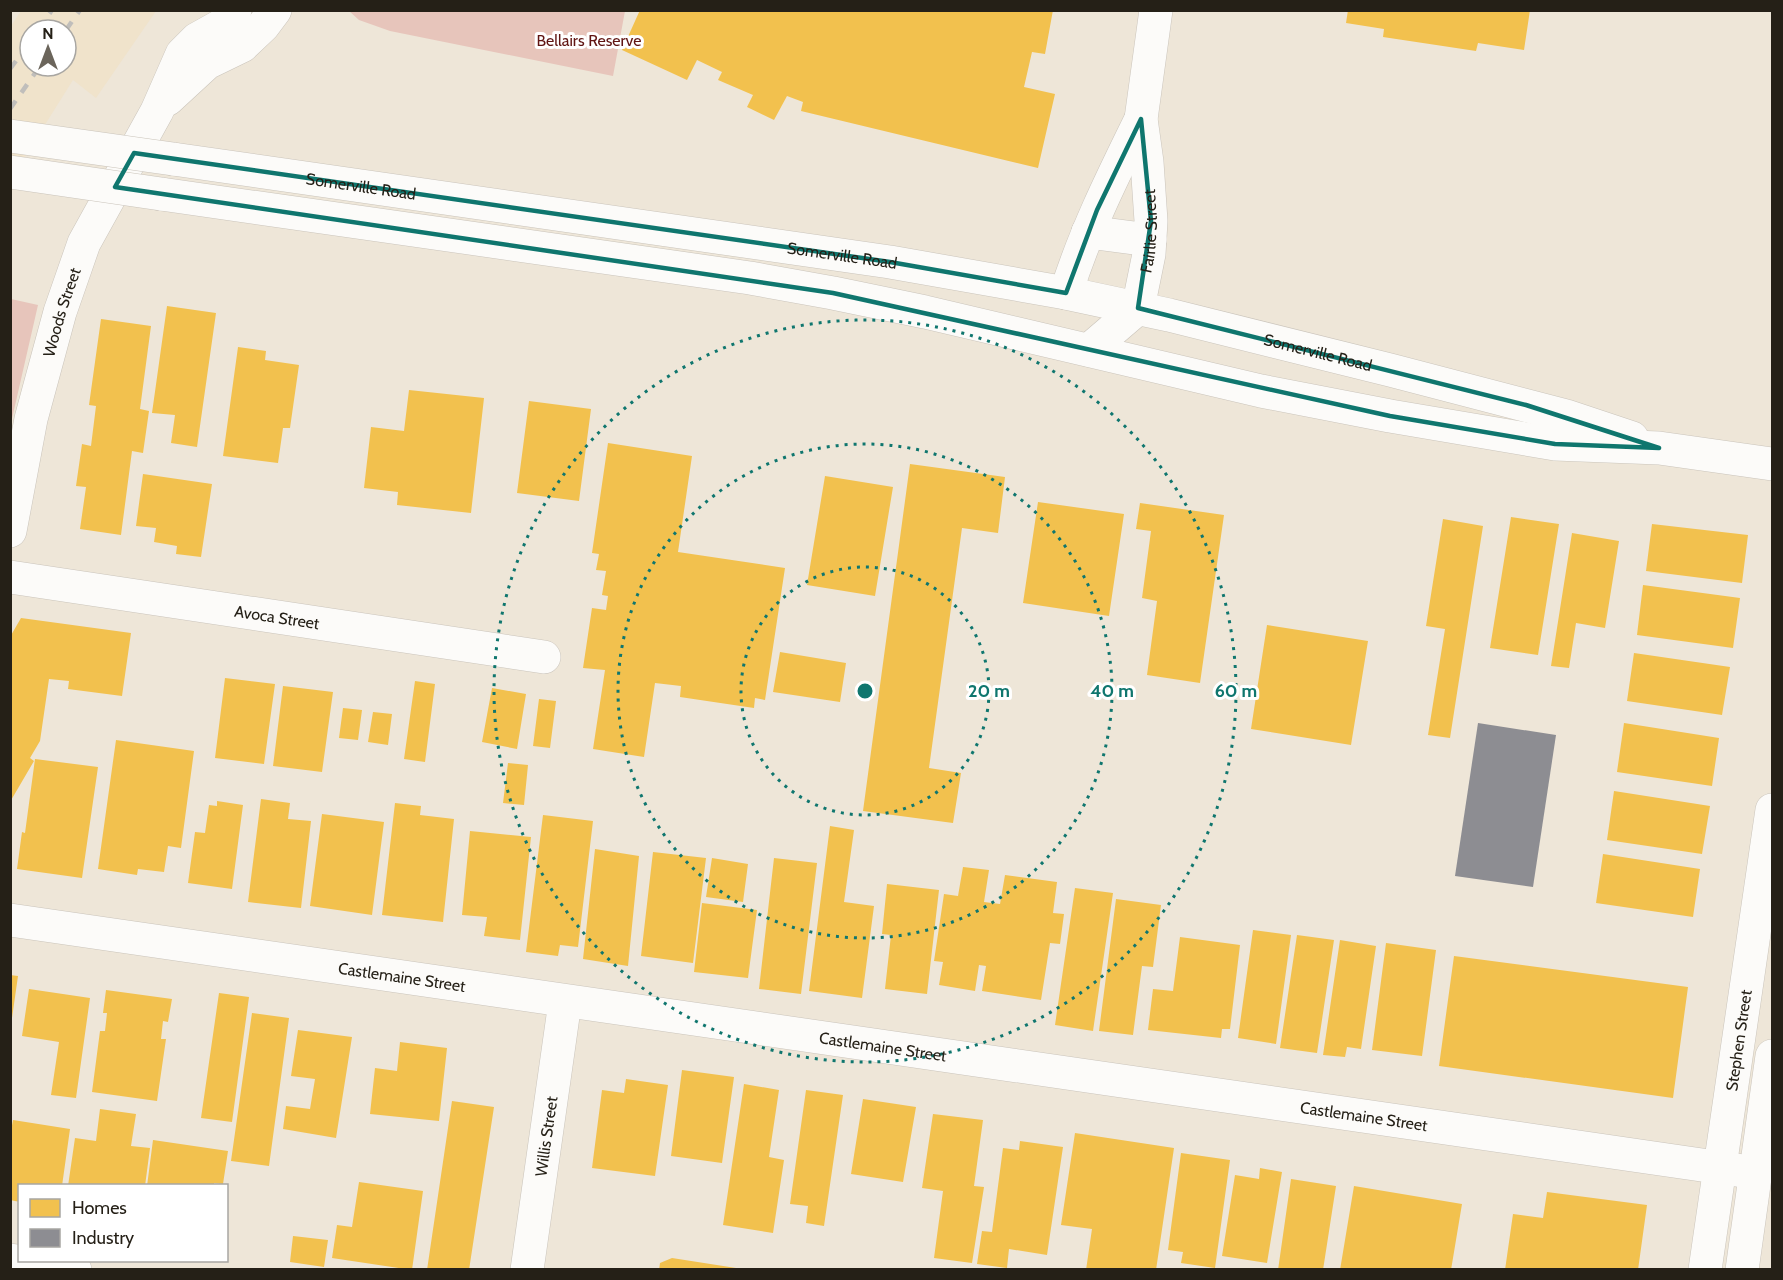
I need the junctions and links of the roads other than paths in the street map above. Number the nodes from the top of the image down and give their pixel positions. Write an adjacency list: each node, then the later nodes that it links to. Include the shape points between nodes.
1 (1156, 10): 3 (street, Fairlie Street)
2 (253, 14): 13 (street, Woods Street, via 224,24 196,39 185,50 157,111 84,243 31,419)
3 (1141, 119): 6 (street, Fairlie Street); 7 (street, Fairlie Street, via 1150,189)
4 (10, 136): 8 (street, Somerville Road, bridge, via 890,262)
5 (10, 172): 10 (street, Somerville Road, bridge, via 750,278 874,301)
6 (1088, 231): 7 (street); 8 (street, Fairlie Street)
7 (1150, 240): 9 (street, Fairlie Street)
8 (1066, 292): 9 (street, Somerville Road); 10 (street)
9 (1138, 308): 10 (street); 11 (street, Somerville Road, via 1526,405)
10 (1089, 350): 11 (street, Somerville Road, via 1261,391 1479,432 1568,446)
11 (1659, 448): 12 (street, Somerville Road)
12 (1773, 464)
13 (10, 531)
14 (10, 577): 15 (street, Avoca Street)
15 (544, 657)
16 (1773, 810): 20 (street, Stephen Street)
17 (10, 920): 18 (street, Castlemaine Street)
18 (566, 1002): 21 (street, Castlemaine Street); 25 (street, Willis Street)
19 (1772, 1068): 20 (street); 22 (street)
20 (1734, 1070): 21 (street, Stephen Street)
21 (1720, 1167): 22 (street, Castlemaine Street); 26 (street, Stephen Street)
22 (1756, 1173): 27 (street)
23 (24, 1262): 24 (street)
24 (75, 1269)
25 (527, 1269)
26 (1705, 1269)
27 (1742, 1269)

